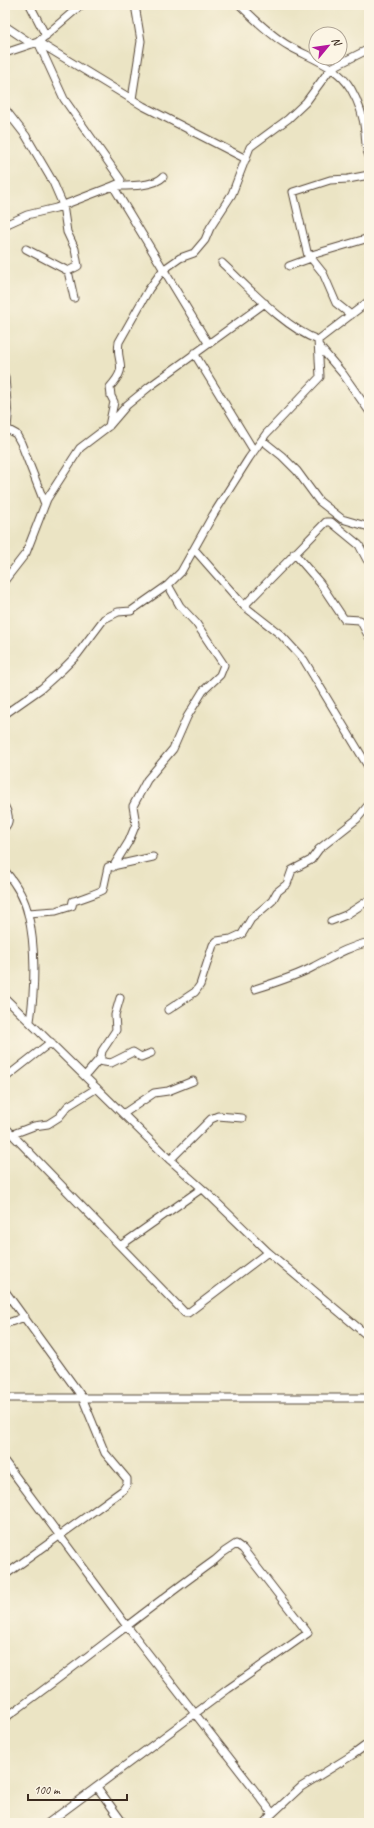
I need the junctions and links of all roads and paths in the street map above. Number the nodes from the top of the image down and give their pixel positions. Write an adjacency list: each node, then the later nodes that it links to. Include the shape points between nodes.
1 (30, 5): 6 (street)
2 (81, 5): 6 (street)
3 (135, 5): 11 (street, via 141,41)
4 (240, 5): 10 (street, via 250,16 288,45)
5 (5, 26): 7 (street)
6 (46, 36): 7 (street)
7 (35, 43): 9 (street); 11 (street); 17 (street, via 72,111 121,180)
8 (369, 49): 10 (street)
9 (5, 53)
10 (331, 68): 13 (street, via 351,89 360,111); 14 (street, via 306,102 250,147)
11 (132, 99): 14 (street)
12 (5, 109): 18 (street, via 42,161)
13 (369, 156)
14 (246, 159): 24 (street, via 232,194 205,240 194,253 180,258)
15 (369, 175): 20 (street, via 330,180 293,192 308,256)
16 (163, 177): 17 (street, via 140,185)
17 (113, 186): 18 (street); 24 (street)
18 (62, 205): 19 (street, via 27,214); 25 (street, via 67,232 75,249 78,266)
19 (5, 225)
20 (369, 238)
21 (26, 250): 25 (street)
22 (222, 263): 28 (street)
23 (289, 266): 29 (street, via 311,258 323,273 336,303)
24 (163, 270): 30 (street); 35 (street, via 149,289 120,342 118,349 122,369 110,387 114,402)
25 (68, 271): 26 (street)
26 (74, 298)
27 (369, 301): 29 (street)
28 (265, 303): 30 (street); 31 (street)
29 (351, 315): 31 (street)
30 (208, 343): 32 (street)
31 (319, 343): 34 (street); 37 (street, via 320,377)
32 (194, 353): 35 (street, via 127,405); 38 (street)
33 (5, 377): 36 (street, via 8,416)
34 (369, 411)
35 (109, 426): 39 (street, via 80,448)
36 (6, 429): 39 (street, via 16,434 21,442)
37 (262, 440): 38 (street); 40 (street, via 282,456 319,501 342,519)
38 (254, 451): 41 (street)
39 (45, 504): 44 (street, via 26,553)
40 (369, 527)
41 (194, 550): 45 (street, via 181,572); 46 (street)
42 (294, 553): 43 (street, via 329,521 359,545); 46 (street); 47 (street, via 320,583 344,619 360,620)
43 (369, 560)
44 (5, 580)
45 (168, 585): 48 (street, via 131,610 118,612 104,619 77,655 62,670 42,688); 54 (street, via 180,606 196,623 224,665 220,675 203,691 187,717 173,748 147,780 133,806 136,824)
46 (244, 606): 49 (street, via 281,635 304,660)
47 (369, 637)
48 (5, 714)
49 (369, 768)
50 (369, 804): 63 (street, via 357,819 319,849 311,860 292,870 287,884 251,919 242,934 217,941 213,945 200,985)
51 (5, 807): 52 (street, via 9,814)
52 (5, 827)
53 (153, 857): 54 (street)
54 (113, 867): 57 (street, via 106,868 106,881 101,892 84,896 78,901 73,901 72,906 56,911)
55 (5, 871): 57 (street, via 13,880)
56 (369, 900): 58 (street, via 346,915)
57 (28, 913): 64 (street, via 33,940)
58 (331, 921)
59 (369, 942): 60 (street, via 334,954 312,968)
60 (255, 988)
61 (5, 998): 64 (street)
62 (120, 998): 67 (street, via 115,1015 116,1030)
63 (168, 1010)
64 (30, 1021): 65 (street)
65 (52, 1042): 68 (street); 69 (street)
66 (151, 1053): 67 (street, via 141,1057 133,1052 111,1063)
67 (98, 1061): 68 (street)
68 (85, 1076): 71 (street)
69 (5, 1078)
70 (193, 1081): 72 (street, via 168,1091 154,1092)
71 (96, 1088): 72 (street); 75 (street, via 68,1106 59,1117 48,1124)
72 (123, 1114): 76 (street)
73 (242, 1118): 76 (street, via 218,1116 211,1119)
74 (5, 1127): 75 (street)
75 (13, 1134): 78 (street)
76 (170, 1160): 77 (street)
77 (201, 1189): 78 (street); 79 (street)
78 (120, 1246): 79 (street, via 186,1313)
79 (268, 1252): 83 (street)
80 (5, 1292): 81 (street)
81 (25, 1317): 82 (street); 84 (street)
82 (5, 1324)
83 (369, 1337)
84 (82, 1397): 85 (street); 86 (street); 88 (street, via 105,1453 127,1479 127,1484 123,1490)
85 (5, 1398)
86 (369, 1398)
87 (5, 1462): 88 (street)
88 (58, 1536): 89 (street); 90 (street)
89 (5, 1575)
90 (126, 1625): 91 (street); 91 (street, via 236,1544 243,1549 292,1612 308,1633); 92 (street, via 102,1646)
91 (195, 1715): 94 (street); 95 (street, via 270,1810)
92 (5, 1718)
93 (369, 1743): 95 (street, via 301,1787)
94 (97, 1787): 96 (street); 97 (street)
95 (271, 1815): 98 (street)
96 (48, 1823)
97 (122, 1823)
98 (264, 1823)

